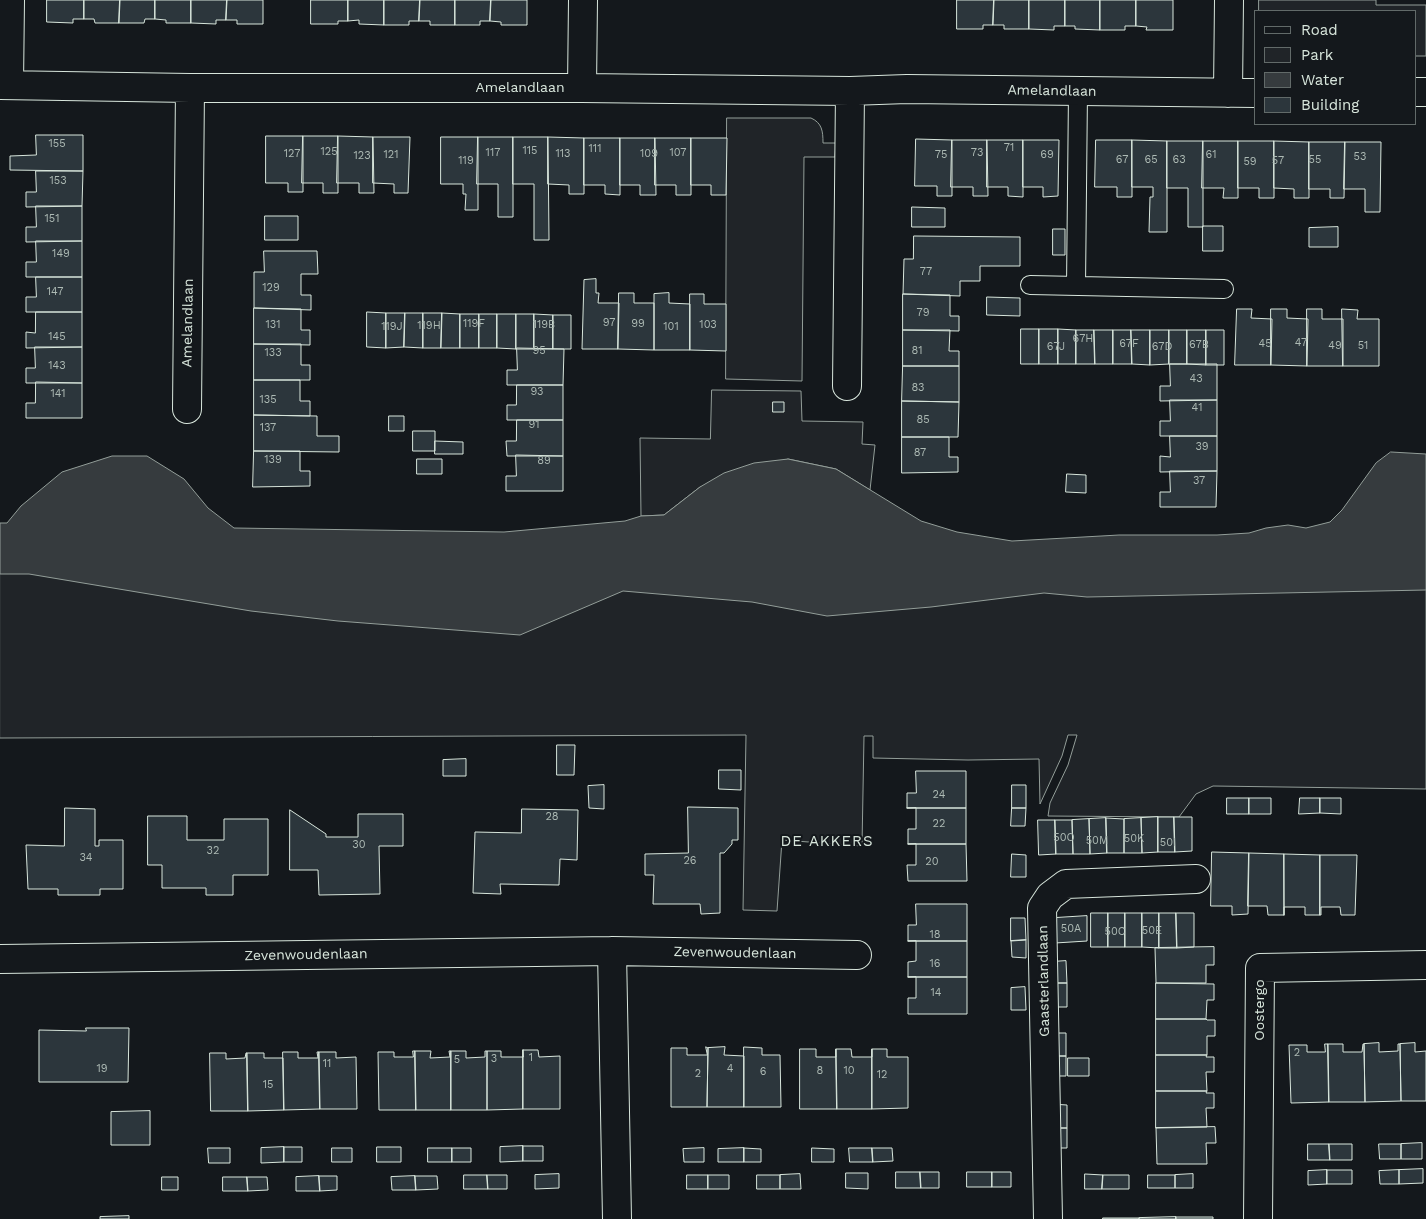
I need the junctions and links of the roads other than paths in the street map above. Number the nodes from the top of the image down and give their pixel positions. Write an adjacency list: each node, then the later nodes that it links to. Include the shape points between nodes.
1 (10, 0): 4 (street)
2 (583, 0): 6 (street)
3 (1229, 0): 9 (street)
4 (5, 85): 5 (street, Amelandlaan)
5 (190, 88): 6 (street, Amelandlaan); 15 (street, Amelandlaan)
6 (582, 88): 7 (street, Amelandlaan)
7 (850, 91): 8 (street, Amelandlaan); 14 (street)
8 (1078, 91): 9 (street, Amelandlaan); 12 (lane)
9 (1228, 93): 10 (street, Amelandlaan)
10 (1254, 93)
11 (1030, 285): 12 (lane)
12 (1076, 286): 13 (lane)
13 (1224, 289)
14 (847, 386)
15 (187, 409)
16 (1196, 879): 22 (street, Gaasterlandlaan, via 1066,884 1050,896 1042,908)
17 (612, 951): 18 (street, Zevenwoudenlaan); 19 (street, Zevenwoudenlaan); 21 (street)
18 (857, 955)
19 (0, 959)
20 (1426, 966): 23 (street, Oostergo, via 1260,968)
21 (617, 1219)
22 (1048, 1219)
23 (1258, 1219)

